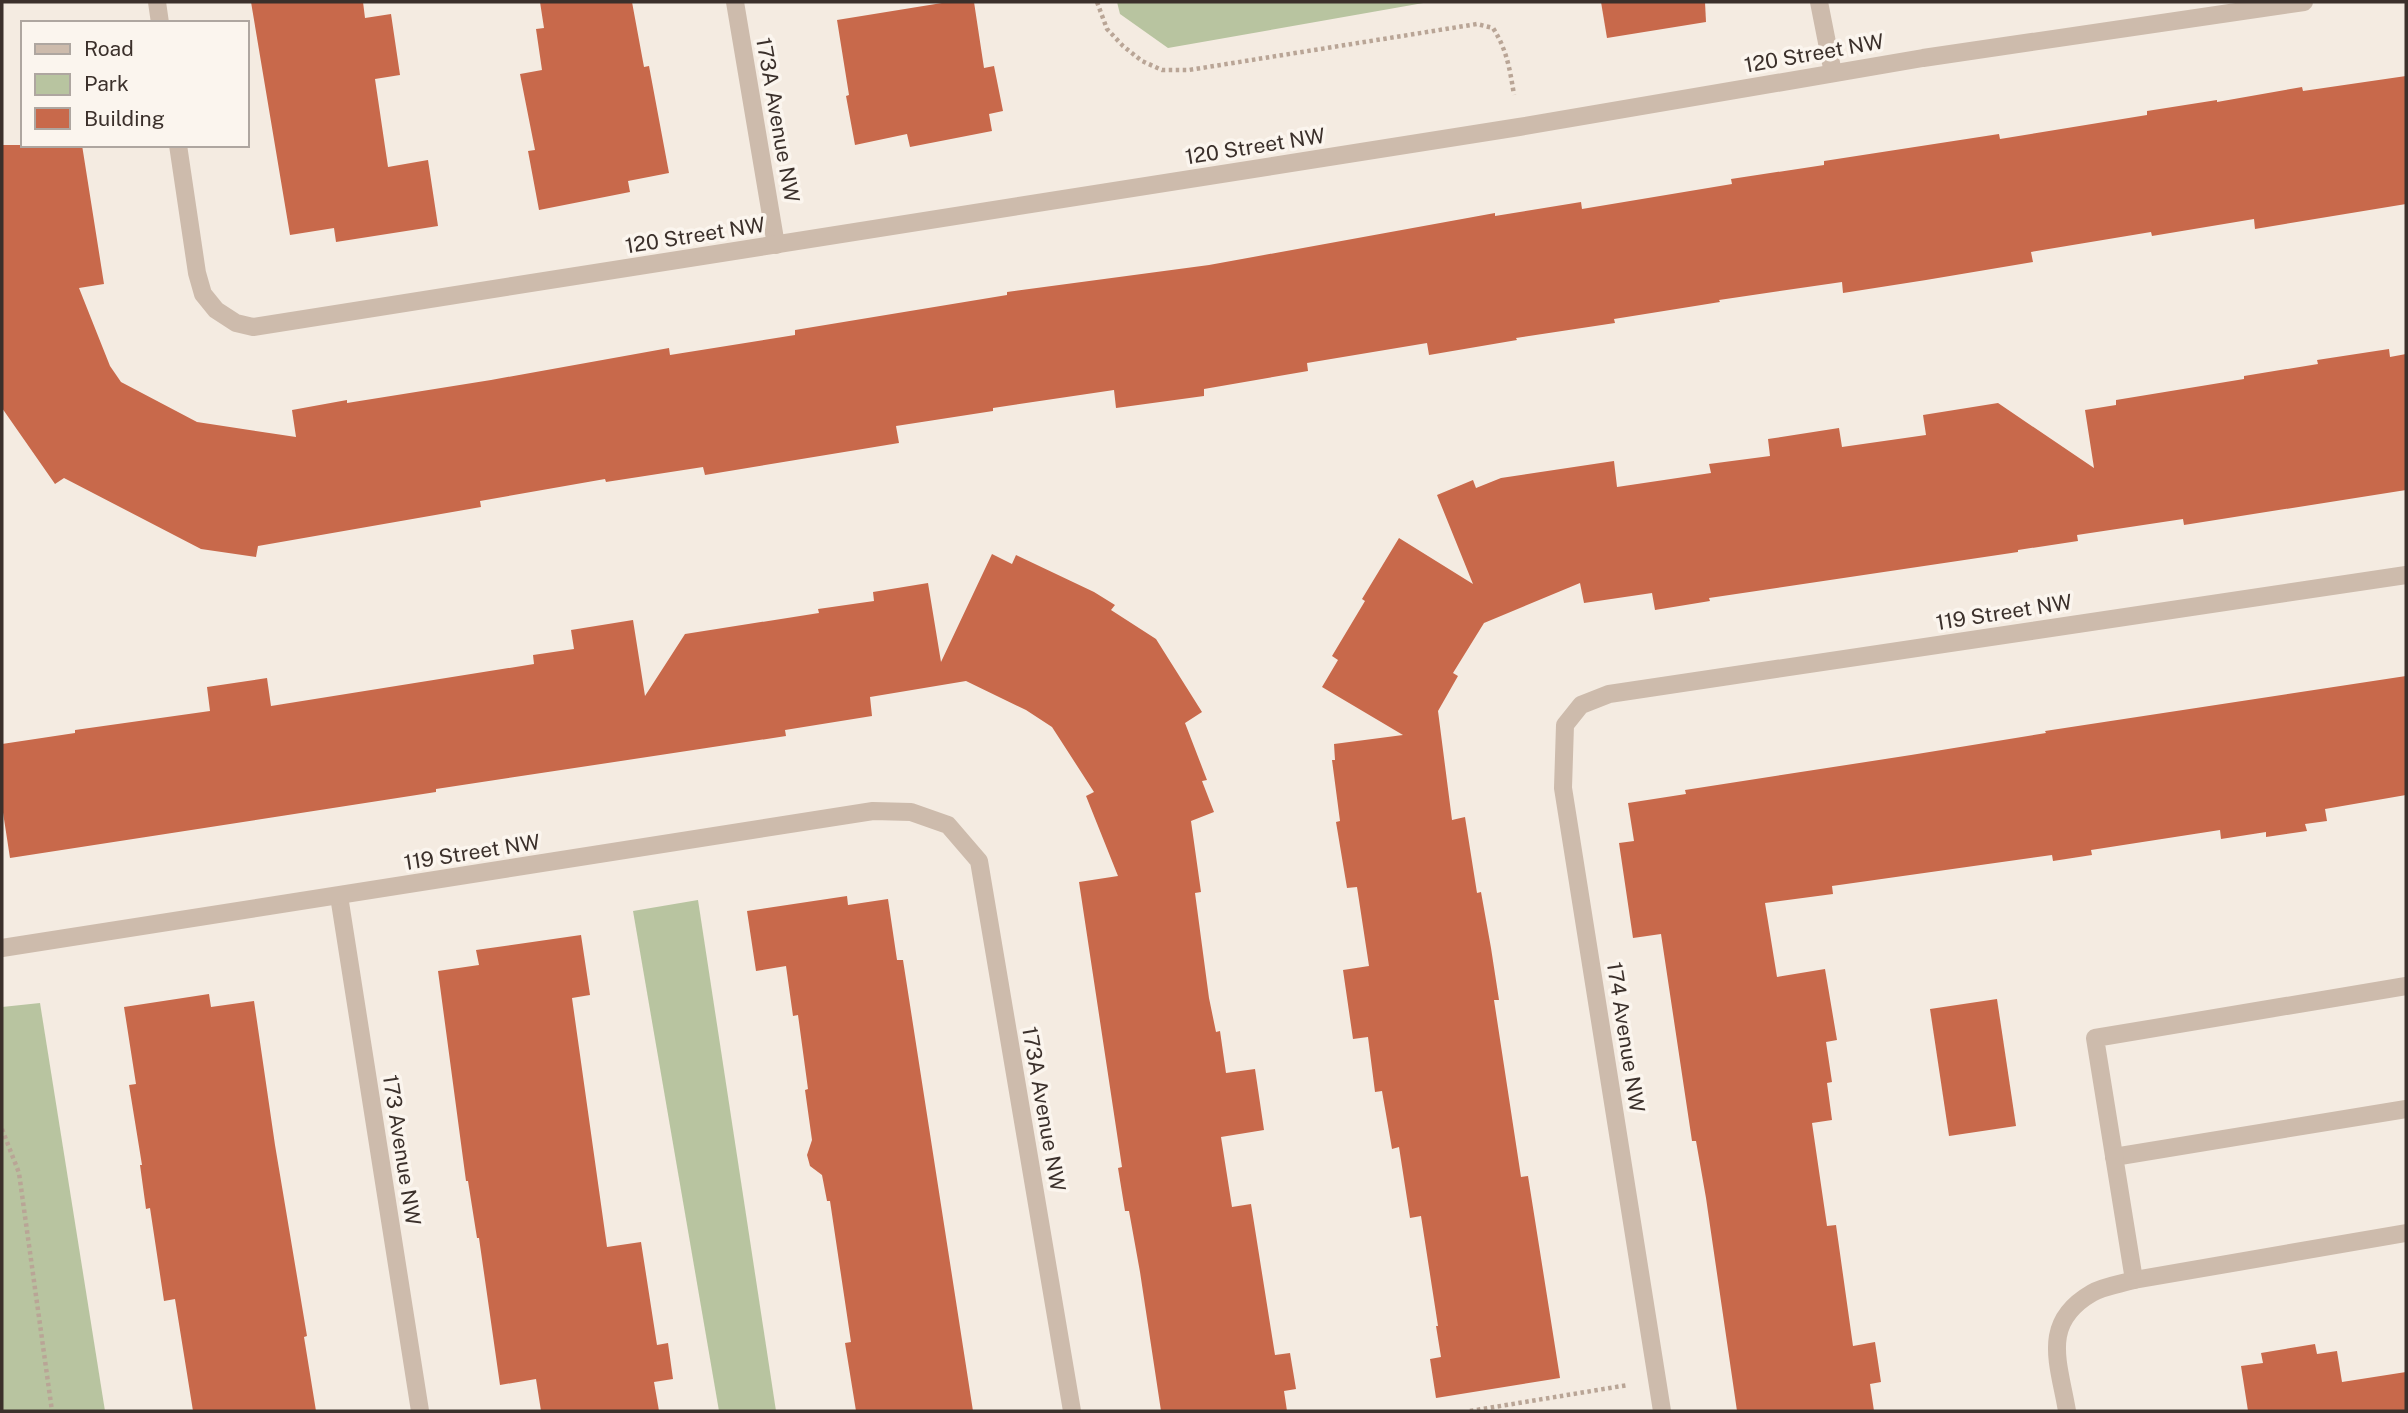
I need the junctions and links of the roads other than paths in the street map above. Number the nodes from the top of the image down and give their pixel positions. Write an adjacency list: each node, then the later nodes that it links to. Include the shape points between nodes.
1 (157, 2): 5 (street)
2 (735, 2): 8 (street, 173A Avenue NW)
3 (1819, 2): 6 (street)
4 (2304, 2): 6 (street, 120 Street NW)
5 (160, 21)
6 (1833, 73): 8 (street, 120 Street NW)
7 (178, 147): 8 (street, 120 Street NW, via 203,294 216,310 253,327)
8 (776, 245)
9 (2406, 575): 10 (street, 119 Street NW)
10 (1609, 694): 21 (street, 174 Avenue NW, via 1581,705 1565,725 1563,788)
11 (948, 825): 12 (street, 119 Street NW, via 911,812 873,811); 20 (street, 173A Avenue NW, via 979,861)
12 (339, 896): 13 (street, 119 Street NW); 19 (street, 173 Avenue NW)
13 (2, 948)
14 (2406, 986): 16 (street, via 2095,1038)
15 (2406, 1109): 16 (street)
16 (2113, 1157): 18 (street)
17 (2406, 1233): 18 (street)
18 (2134, 1280): 22 (street, via 2094,1292 2068,1310 2059,1327 2056,1346)
19 (420, 1411)
20 (1072, 1411)
21 (1662, 1411)
22 (2067, 1411)

